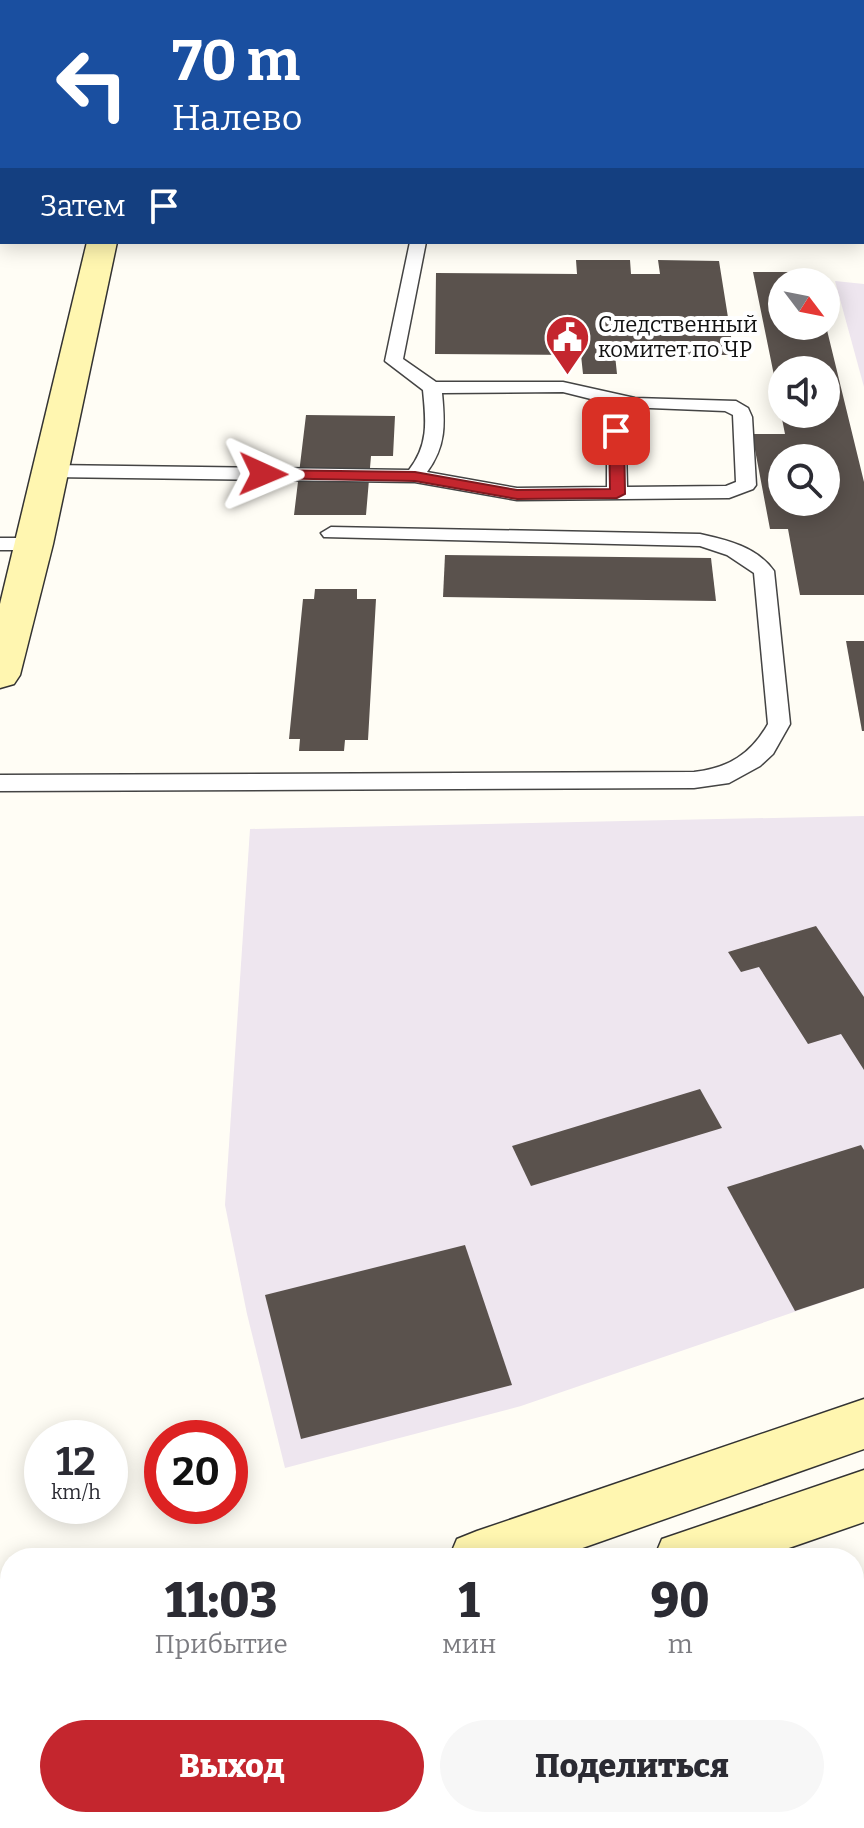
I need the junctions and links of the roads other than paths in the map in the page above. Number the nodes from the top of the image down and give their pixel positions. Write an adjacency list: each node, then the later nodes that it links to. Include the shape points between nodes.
1 (102, 244): 5 (main road)
2 (418, 244): 3 (lane, via 394,361)
3 (432, 388): 4 (lane, via 563,387); 6 (lane, via 434,452)
4 (616, 399): 7 (lane); 7 (lane, via 736,408 743,417 747,481 742,489 729,492)
5 (51, 471): 6 (lane); 10 (main road)
6 (415, 476): 7 (lane, via 517,494)
7 (617, 494)
8 (331, 533): 12 (lane, via 700,540 731,547 764,571 779,724 752,761 721,777 694,780)
9 (0, 544): 10 (lane)
10 (35, 544): 11 (main road)
11 (0, 675)
12 (0, 783)
13 (864, 1424): 15 (main road)
14 (864, 1496): 16 (main road)
15 (506, 1548)
16 (711, 1548)

